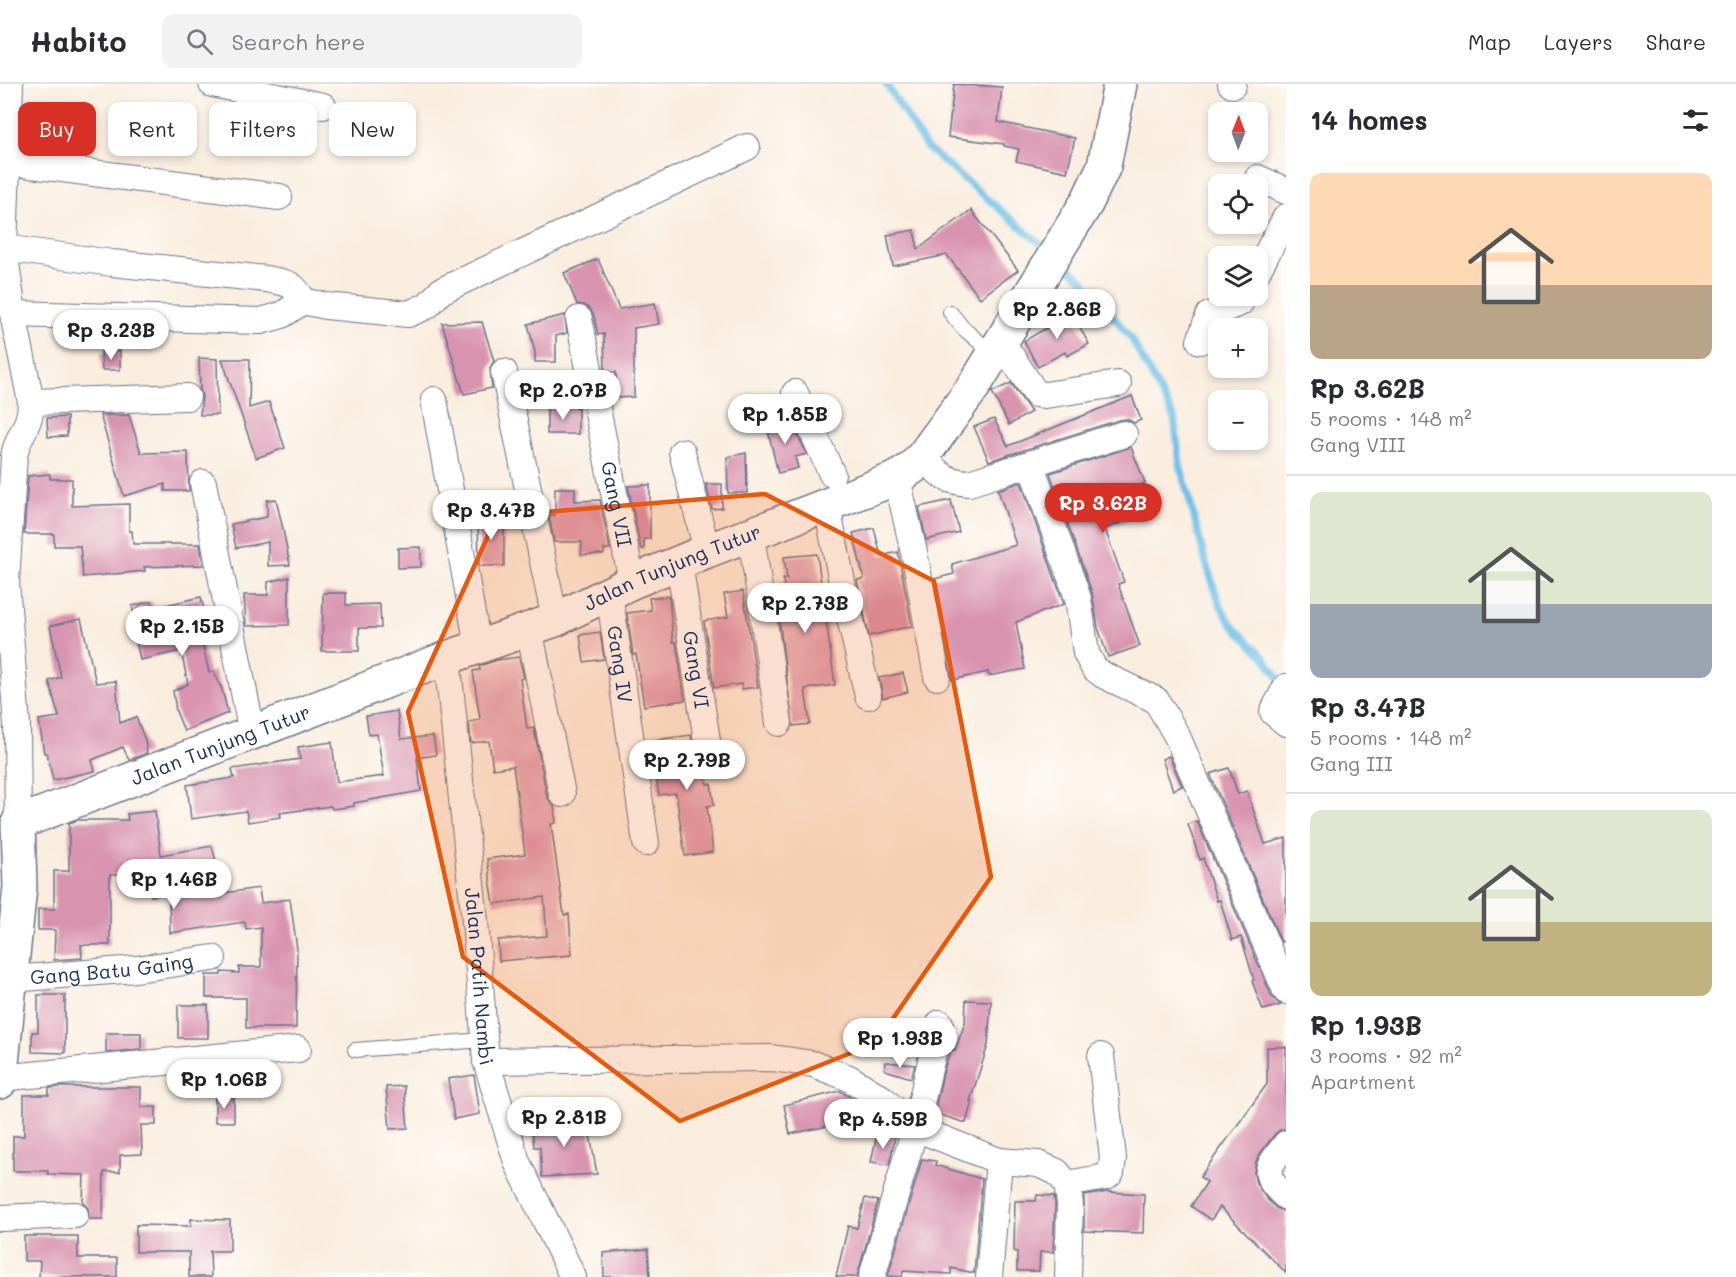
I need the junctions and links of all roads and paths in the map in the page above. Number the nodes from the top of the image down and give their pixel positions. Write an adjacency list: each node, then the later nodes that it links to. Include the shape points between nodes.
1 (10, 84): 6 (street)
2 (212, 84): 4 (street)
3 (1120, 84): 19 (street, Jalan Tunjung Tutur, via 1104,166 1087,202)
4 (323, 106)
5 (747, 147): 13 (street, via 441,291 427,306 408,314)
6 (8, 162): 9 (street); 11 (street)
7 (1268, 183): 8 (street)
8 (1286, 191)
9 (279, 197)
10 (1286, 217): 12 (street)
11 (4, 249): 13 (street, via 281,282 297,288); 16 (street)
12 (1268, 251)
13 (303, 301): 16 (street, via 282,315 261,321)
14 (1232, 306): 18 (street, via 1209,315)
15 (950, 312): 19 (lane, via 963,328)
16 (13, 314): 25 (street)
17 (579, 319): 37 (street, Gang VII)
18 (1200, 341)
19 (997, 348): 21 (street, via 1036,394); 28 (street, Jalan Tunjung Tutur)
20 (504, 372): 38 (street)
21 (1118, 384)
22 (795, 393): 30 (street)
23 (188, 397): 25 (street)
24 (434, 400): 39 (street)
25 (32, 402): 36 (street, via 28,424 16,443)
26 (1124, 434): 29 (street)
27 (682, 452): 35 (street, Gang VI)
28 (923, 456): 29 (street, via 942,477 953,482 969,483); 31 (street, Jalan Tunjung Tutur)
29 (1031, 465): 55 (street, via 1078,598 1086,653 1094,669 1156,700 1177,736)
30 (832, 474)
31 (897, 478): 33 (street, Jalan Tunjung Tutur); 41 (street)
32 (203, 483): 47 (street)
33 (827, 506): 34 (street, Jalan Tunjung Tutur); 43 (street)
34 (751, 535): 35 (street, Jalan Tunjung Tutur); 44 (street)
35 (689, 567): 37 (street, Jalan Tunjung Tutur); 48 (street, Gang VI)
36 (3, 582): 46 (street)
37 (621, 588): 38 (street, Jalan Tunjung Tutur); 52 (street, Gang IV)
38 (542, 624): 39 (street, Jalan Tunjung Tutur); 50 (street)
39 (478, 647): 40 (street, Jalan Tunjung Tutur)
40 (447, 658): 47 (street, Jalan Tunjung Tutur); 60 (street, Jalan Patih Nambi)
41 (937, 677)
42 (1286, 687): 45 (street, via 1273,712)
43 (868, 696)
44 (779, 723)
45 (1286, 723)
46 (8, 725): 49 (street)
47 (252, 732): 51 (street, Jalan Tunjung Tutur)
48 (709, 753)
49 (8, 788): 51 (street)
50 (562, 794)
51 (18, 824): 54 (street, via 20,887)
52 (646, 843)
53 (213, 958): 54 (street, Gang Batu Gaing, via 136,969)
54 (9, 959): 57 (street)
55 (1286, 991)
56 (940, 1023): 64 (street)
57 (3, 1034): 62 (street)
58 (298, 1049): 62 (street)
59 (355, 1050): 60 (lane)
60 (485, 1050): 64 (street, via 772,1058 813,1064 864,1087); 71 (street, Jalan Patih Nambi, via 517,1162)
61 (1101, 1056): 67 (street, via 1113,1158 1111,1173 1106,1178)
62 (0, 1077): 63 (street)
63 (0, 1082)
64 (915, 1128): 66 (street); 72 (street)
65 (1286, 1144): 68 (street, via 1268,1173 1271,1183)
66 (999, 1161): 67 (street, via 1038,1164 1057,1172); 73 (street)
67 (1067, 1184): 74 (street, via 1071,1218)
68 (1286, 1197)
69 (75, 1215): 70 (street)
70 (0, 1218)
71 (573, 1277)
72 (872, 1277)
73 (989, 1277)
74 (1068, 1277)

